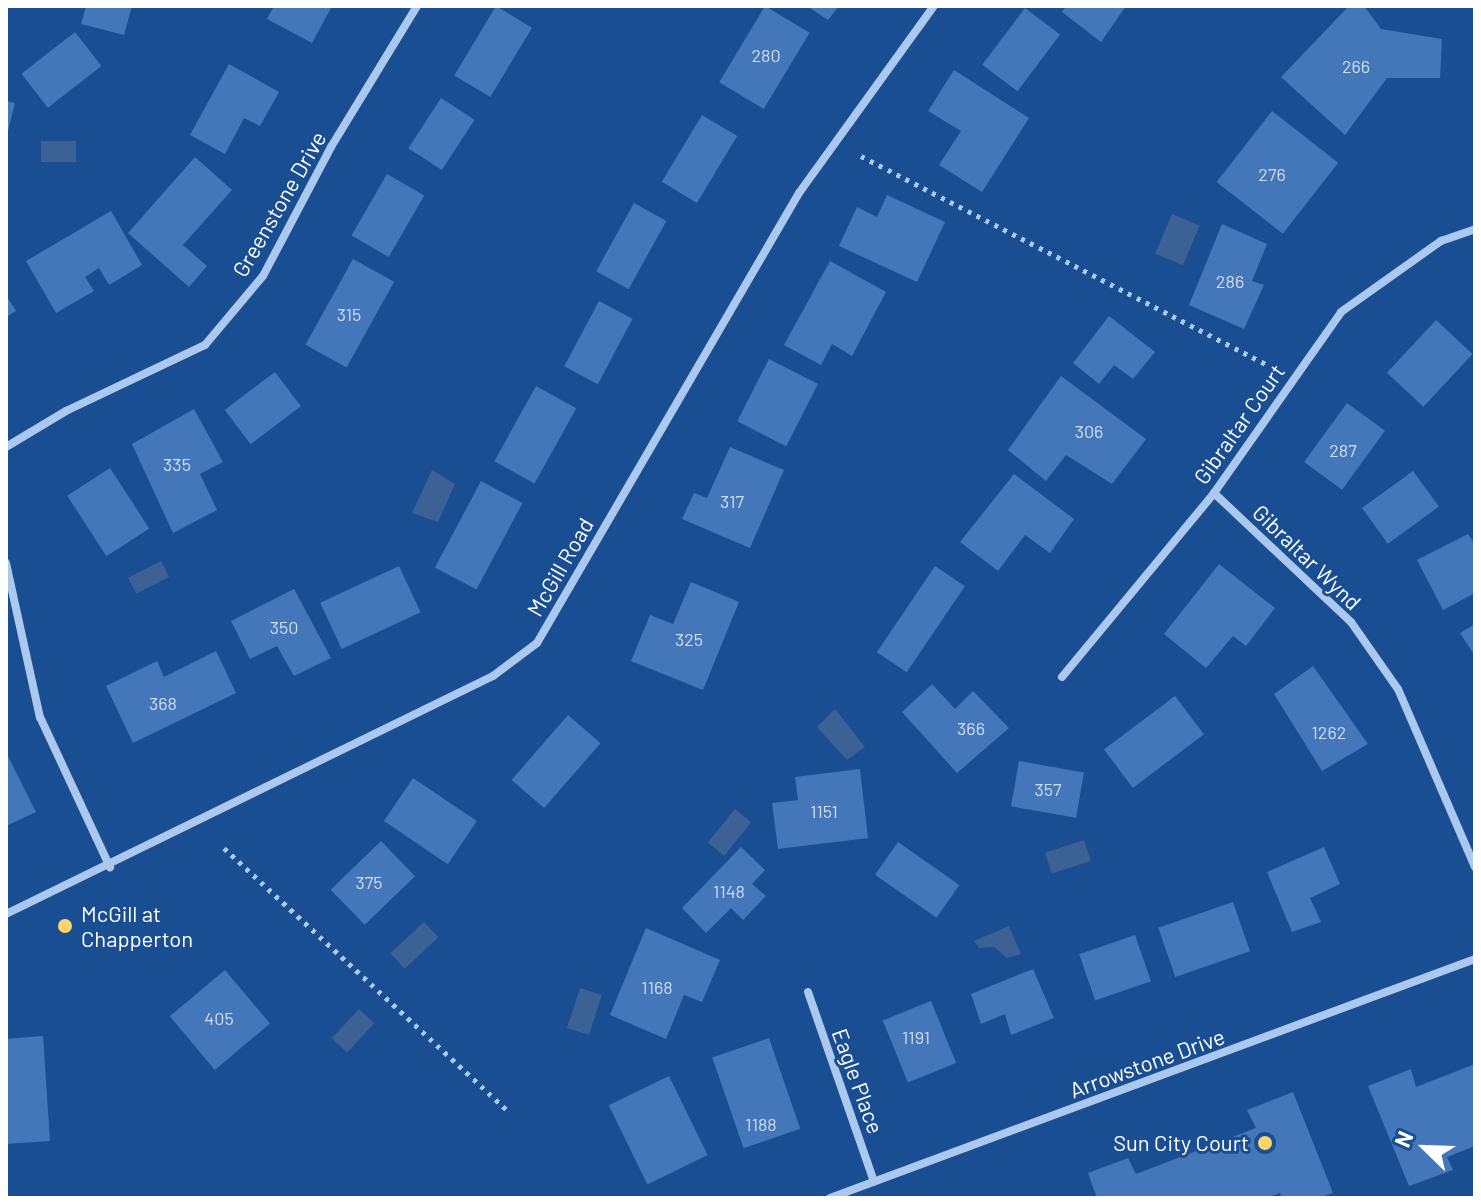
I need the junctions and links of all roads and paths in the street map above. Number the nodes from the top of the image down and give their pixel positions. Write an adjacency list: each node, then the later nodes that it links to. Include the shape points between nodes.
1 (417, 6): 6 (street, Greenstone Drive, via 331,147 263,276 205,345 66,411)
2 (934, 6): 11 (street, McGill Road, via 799,193 537,643 493,676)
3 (861, 156): 5 (path)
4 (1475, 229): 7 (street, Gibraltar Court, via 1441,241 1341,312)
5 (1266, 364)
6 (6, 447)
7 (1214, 493): 9 (street, Gibraltar Court); 12 (street, Gibraltar Wynd, via 1351,622 1398,689)
8 (6, 563): 11 (street, via 40,717)
9 (1062, 677)
10 (224, 848): 16 (path)
11 (110, 867): 13 (street, McGill Road)
12 (1475, 867)
13 (6, 914)
14 (1475, 959): 17 (street, Arrowstone Drive)
15 (808, 992): 17 (street, Eagle Place)
16 (507, 1110)
17 (874, 1182): 18 (street, Arrowstone Drive)
18 (830, 1198)

